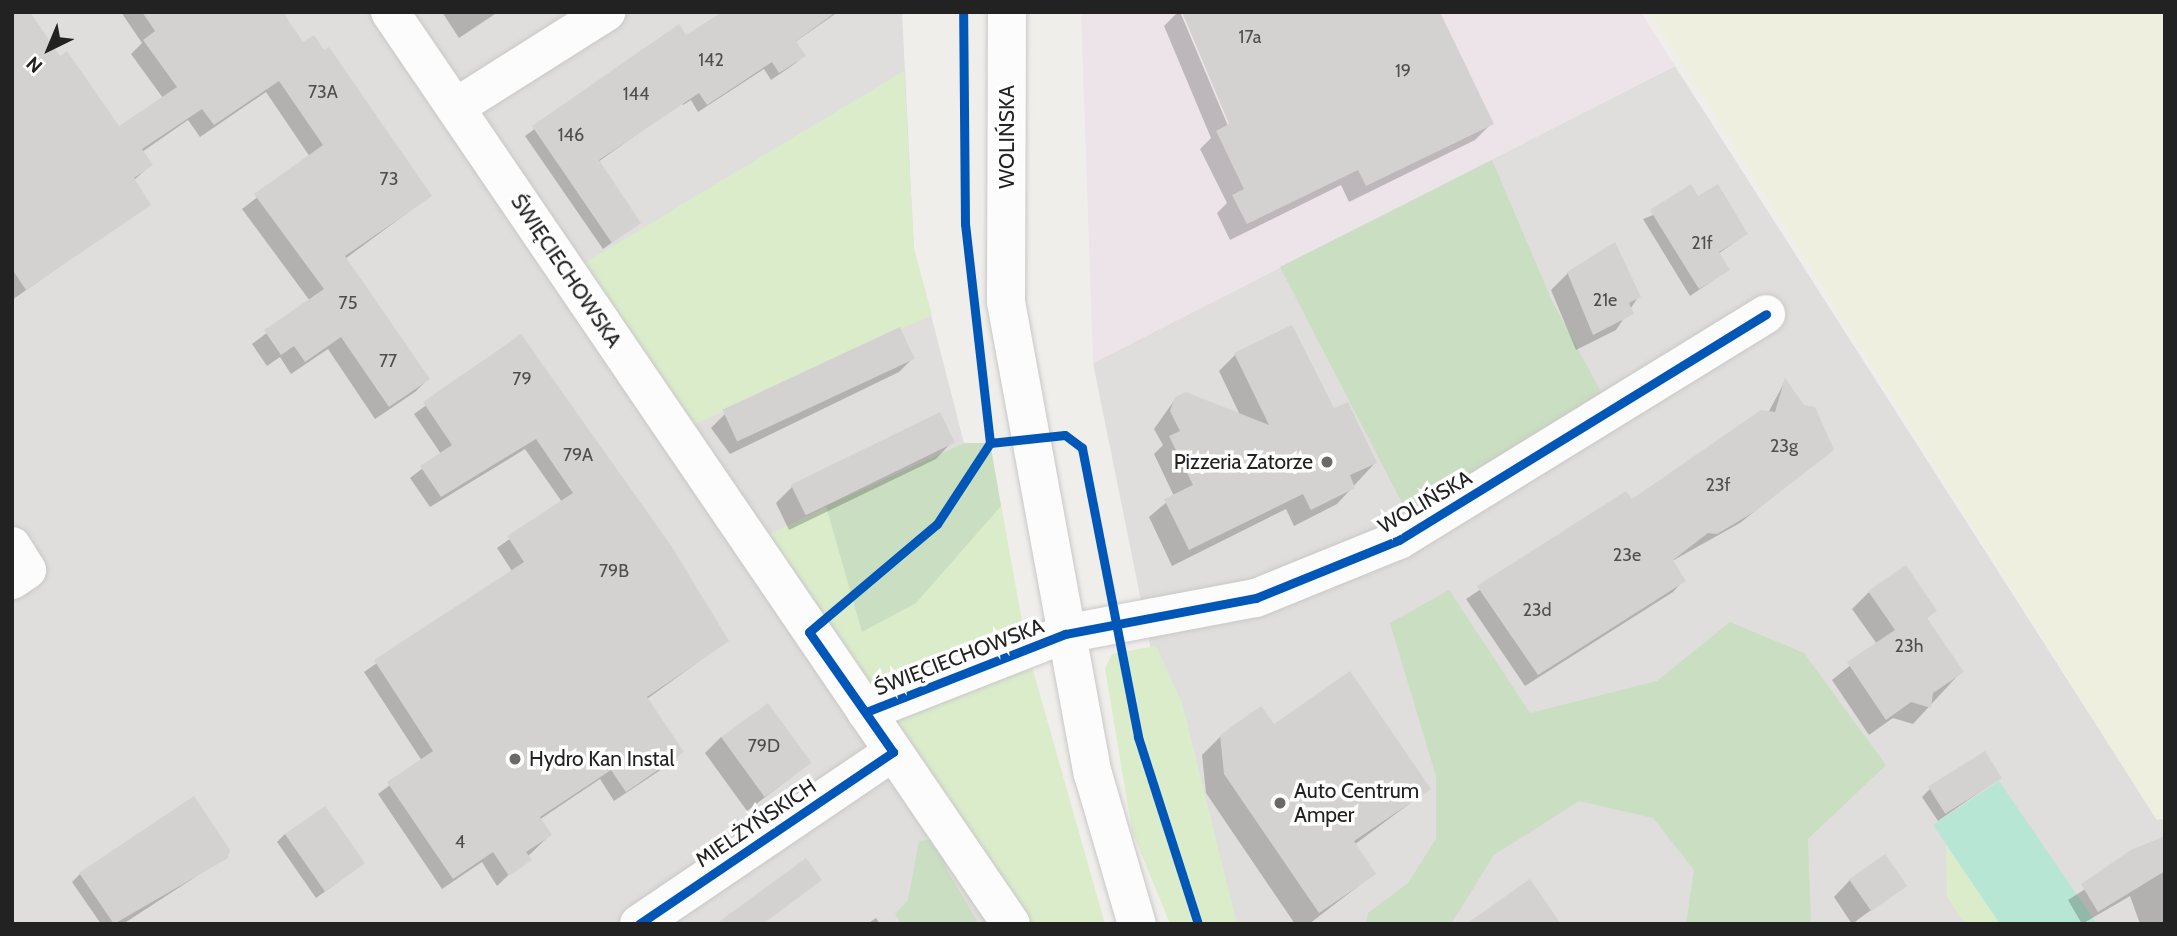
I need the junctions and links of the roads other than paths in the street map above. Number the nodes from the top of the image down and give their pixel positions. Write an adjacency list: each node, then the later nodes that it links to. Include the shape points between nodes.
1 (390, 12): 4 (street, ŚWIĘCIECHOWSKA)
2 (606, 12): 4 (street)
3 (1007, 12): 8 (street, WOLIŃSKA, via 1006,302)
4 (456, 107): 9 (street, ŚWIĘCIECHOWSKA)
5 (1766, 314): 8 (street, WOLIŃSKA, via 1399,541 1256,598)
6 (12, 546): 7 (street, via 27,570)
7 (12, 580)
8 (1065, 634): 9 (street, ŚWIĘCIECHOWSKA); 13 (street, WOLIŃSKA, via 1093,774)
9 (866, 712): 10 (street, ŚWIĘCIECHOWSKA)
10 (893, 752): 11 (street, MIELŻYŃSKICH); 12 (street, ŚWIĘCIECHOWSKA)
11 (639, 924)
12 (1011, 924)
13 (1137, 924)

